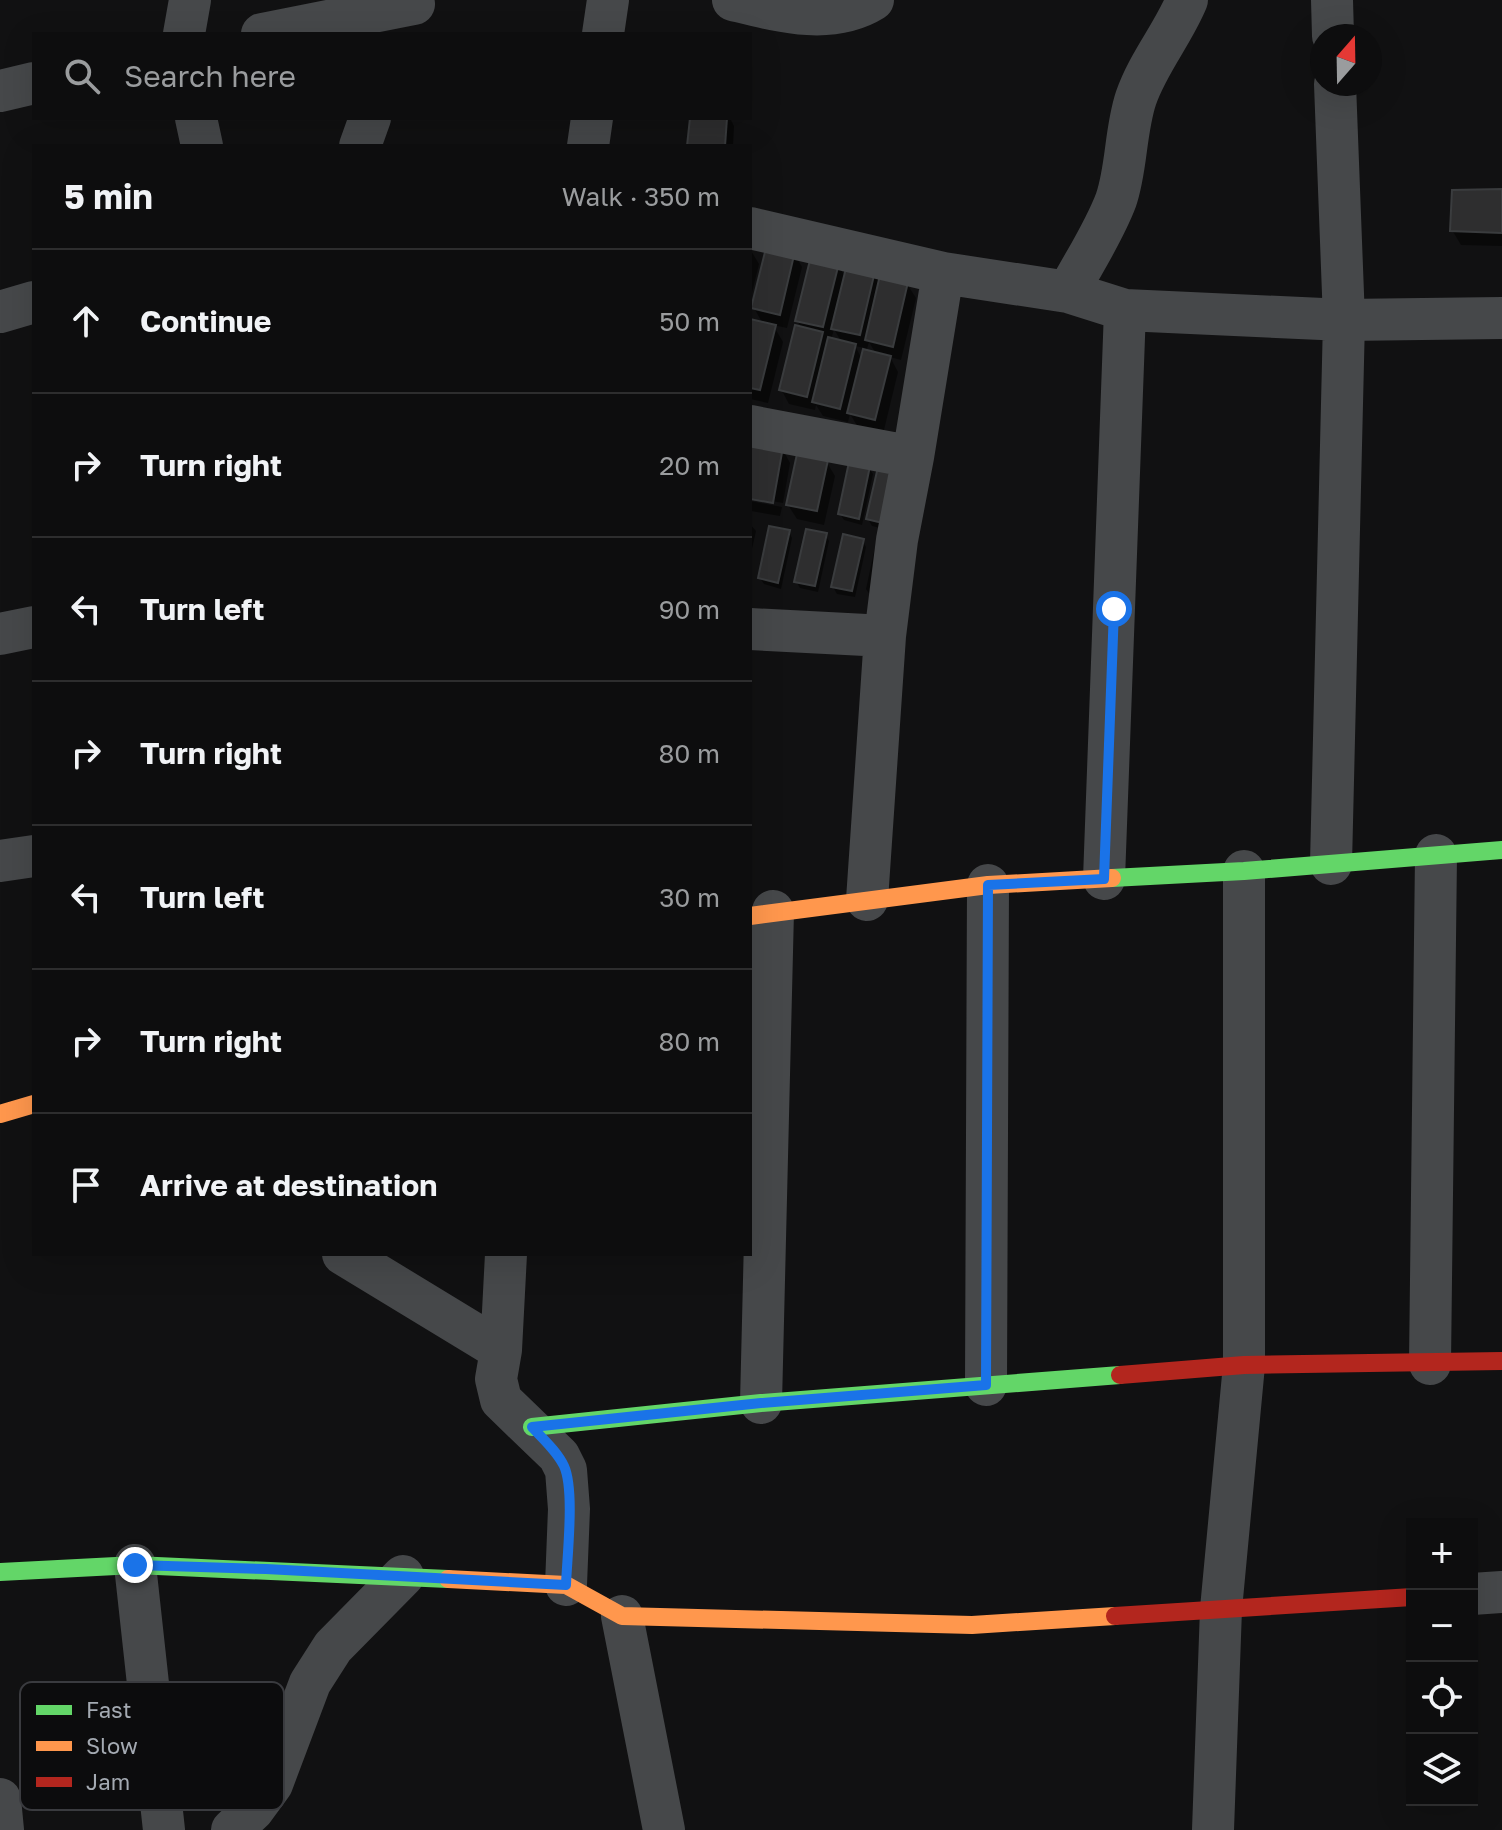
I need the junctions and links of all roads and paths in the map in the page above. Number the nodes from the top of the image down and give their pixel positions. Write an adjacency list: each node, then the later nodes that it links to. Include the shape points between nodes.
1 (190, 0): 9 (street)
2 (608, 0): 11 (street)
3 (733, 0): 4 (street, via 816,15 859,9)
4 (873, 0)
5 (1187, 0): 21 (street, via 1137,98 1117,197)
6 (1332, 0): 8 (street)
7 (410, 13): 10 (street)
8 (1333, 24)
9 (184, 32)
10 (276, 32)
11 (603, 32)
12 (32, 83): 13 (street)
13 (0, 91)
14 (1335, 96): 26 (street)
15 (196, 120): 17 (street)
16 (592, 120): 18 (street)
17 (202, 144)
18 (588, 144)
19 (752, 228): 20 (street)
20 (943, 273): 21 (street); 28 (street)
21 (1068, 292): 23 (street)
22 (32, 303): 24 (street)
23 (1125, 310): 26 (street); 39 (street)
24 (0, 312)
25 (1502, 318): 26 (street)
26 (1344, 320): 37 (street)
27 (752, 426): 28 (street)
28 (913, 457): 32 (street)
29 (32, 627): 31 (street)
30 (752, 629): 32 (street)
31 (0, 634)
32 (885, 636): 41 (street)
33 (1502, 850): 34 (street)
34 (1436, 855): 37 (street); 49 (street)
35 (32, 856): 36 (street)
36 (0, 861)
37 (1331, 864): 38 (street)
38 (1244, 871): 39 (street); 50 (street)
39 (1104, 879): 40 (street)
40 (988, 885): 41 (street); 51 (street)
41 (867, 900): 42 (street)
42 (761, 913): 52 (street)
43 (32, 1105): 44 (street)
44 (0, 1114)
45 (346, 1256): 47 (street)
46 (506, 1256): 47 (street)
47 (501, 1350): 53 (street, via 496,1379 501,1400)
48 (1502, 1361): 49 (street)
49 (1430, 1364): 50 (street)
50 (1244, 1365): 51 (street); 61 (street)
51 (986, 1385): 52 (street)
52 (761, 1403): 53 (street)
53 (532, 1427): 57 (street, via 566,1470)
54 (135, 1565): 55 (street); 56 (street); 63 (street)
55 (0, 1572)
56 (403, 1576): 57 (street); 64 (street, via 333,1647 310,1683)
57 (566, 1585): 62 (street)
58 (1502, 1592): 59 (street)
59 (1478, 1594)
60 (1406, 1597): 61 (street)
61 (1221, 1609): 62 (street, via 972,1625); 72 (street)
62 (622, 1616): 71 (street)
63 (148, 1682)
64 (284, 1752)
65 (0, 1799): 68 (street)
66 (162, 1810): 69 (street)
67 (253, 1810): 70 (street)
68 (3, 1830)
69 (164, 1830)
70 (232, 1830)
71 (664, 1830)
72 (1213, 1830)

